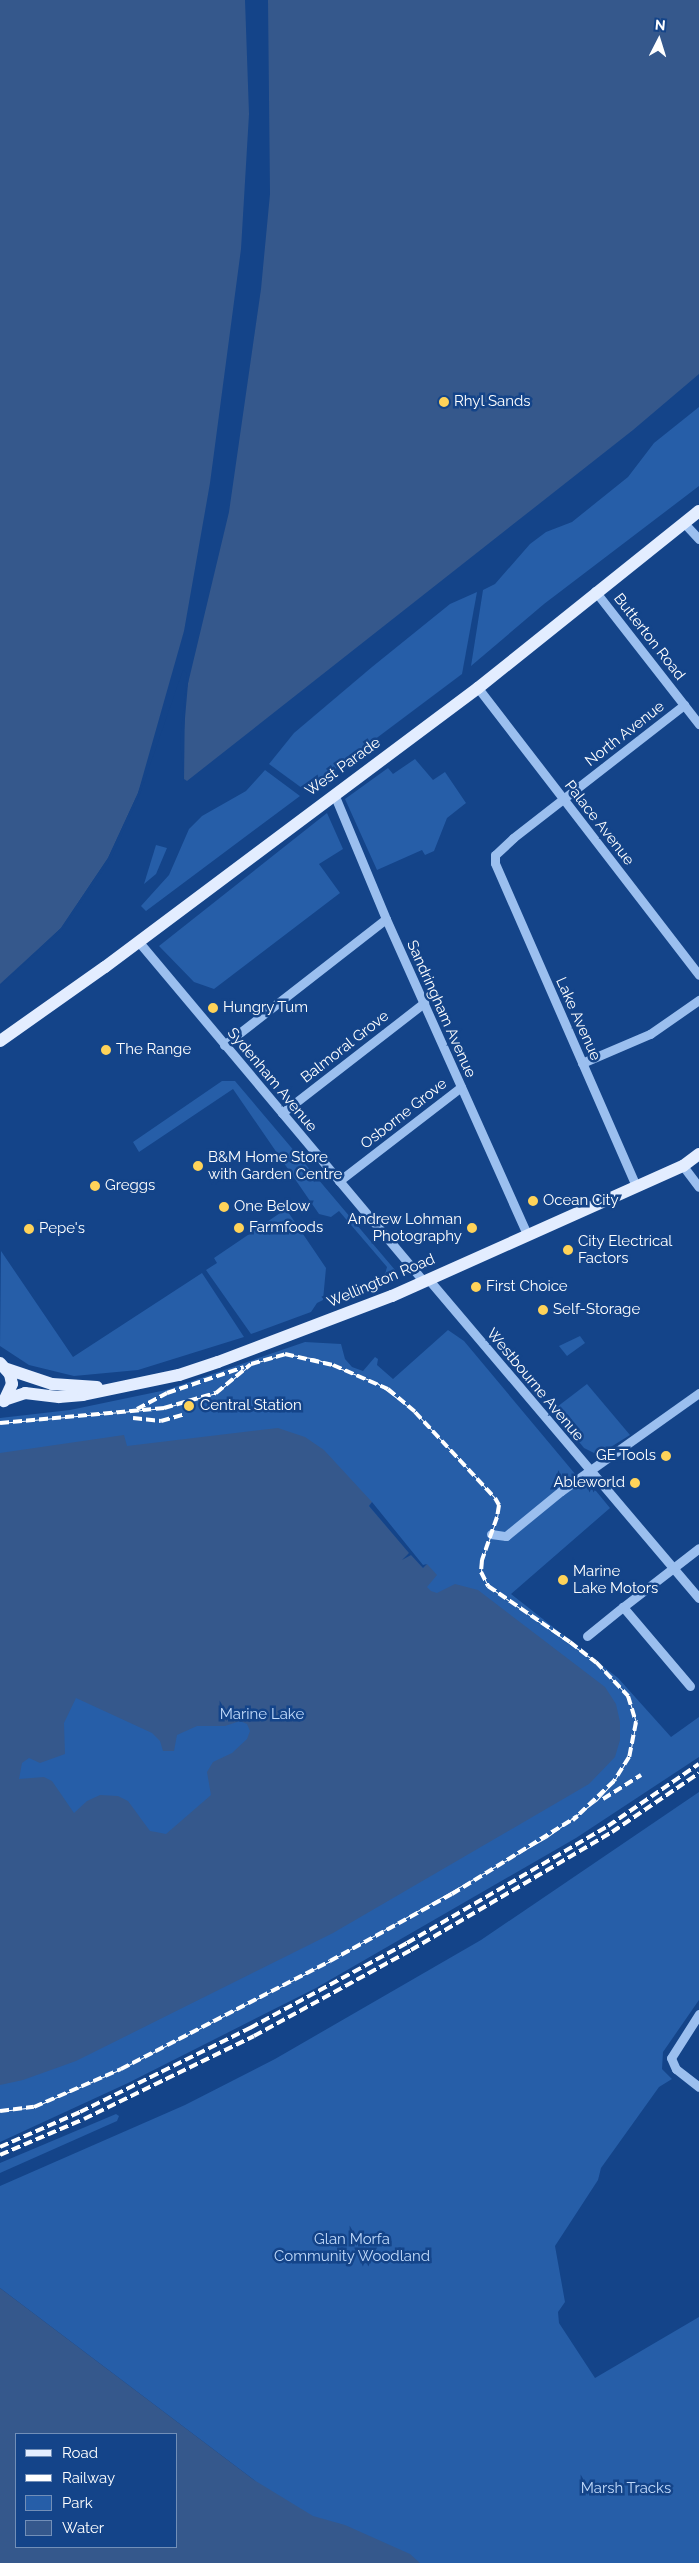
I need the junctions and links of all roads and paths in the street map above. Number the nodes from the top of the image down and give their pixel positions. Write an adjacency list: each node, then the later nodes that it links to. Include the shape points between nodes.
1 (699, 511): 2 (main road, West Parade)
2 (684, 523): 3 (street); 4 (main road, West Parade)
3 (699, 539)
4 (595, 591): 5 (main road, West Parade); 6 (street, Butterton Road)
5 (478, 688): 8 (main road, West Parade); 9 (street, Palace Avenue)
6 (684, 705): 7 (street, Butterton Road); 9 (street, North Avenue)
7 (699, 724)
8 (334, 794): 11 (street, Sandringham Avenue); 12 (main road, West Parade)
9 (564, 801): 10 (street, North Avenue, via 499,850); 13 (street, Palace Avenue)
10 (494, 863): 18 (street, Lake Avenue)
11 (386, 919): 15 (street, Sandringham Avenue); 17 (street)
12 (138, 941): 16 (main road, West Parade); 17 (street, Sydenham Avenue)
13 (699, 975)
14 (699, 1000): 18 (street, via 650,1034)
15 (424, 1003): 19 (street, Sandringham Avenue); 20 (street, Balmoral Grove)
16 (0, 1040)
17 (224, 1045): 20 (street, Sydenham Avenue)
18 (582, 1063): 24 (street, Lake Avenue)
19 (461, 1087): 23 (street, Osborne Grove); 26 (street, Sandringham Avenue)
20 (282, 1113): 23 (street, Sydenham Avenue)
21 (699, 1154): 22 (main road, Wellington Road)
22 (683, 1166): 24 (main road, Wellington Road); 25 (street)
23 (339, 1181): 27 (street, Sydenham Avenue)
24 (636, 1186): 26 (main road, Wellington Road)
25 (699, 1187)
26 (527, 1234): 27 (main road, Wellington Road)
27 (427, 1281): 29 (main road, Wellington Road, via 339,1318 210,1364 178,1375); 32 (street, Westbourne Avenue)
28 (4, 1366): 29 (main road, Wellington Road, via 52,1384); 31 (main road, via 12,1384)
29 (120, 1387): 31 (main road, Wellington Road, via 59,1397 25,1393)
30 (699, 1393): 32 (street)
31 (3, 1401)
32 (590, 1472): 33 (street, via 506,1536); 35 (street, Westbourne Avenue)
33 (491, 1534)
34 (699, 1548): 35 (street)
35 (674, 1567): 36 (street, Westbourne Avenue); 37 (street)
36 (699, 1598)
37 (623, 1607): 38 (street); 39 (street)
38 (587, 1636)
39 (690, 1686)
40 (699, 2014): 41 (street, via 671,2058 676,2069)
41 (699, 2087)

